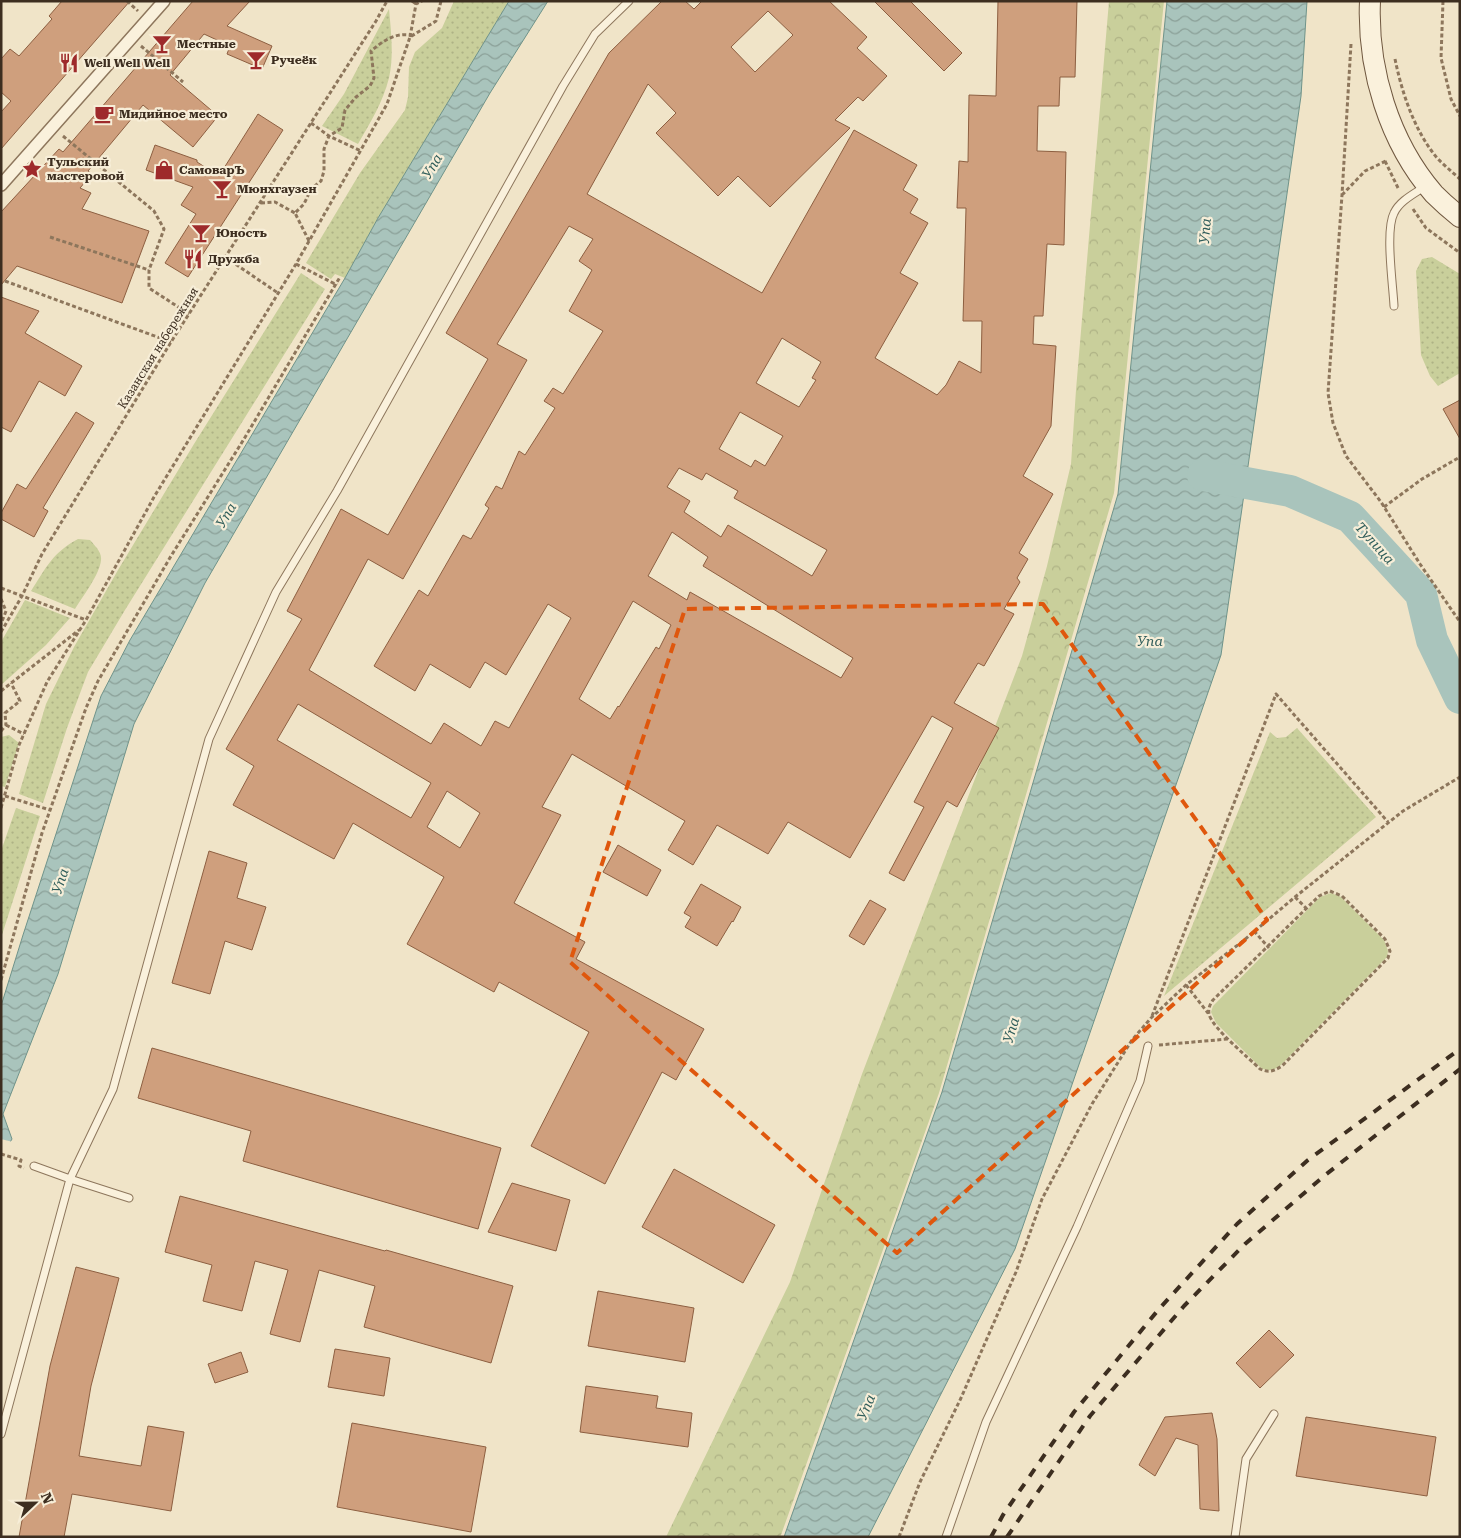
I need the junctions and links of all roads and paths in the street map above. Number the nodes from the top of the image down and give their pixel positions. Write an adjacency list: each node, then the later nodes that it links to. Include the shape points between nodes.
1 (164, 1): 11 (street)
2 (387, 1): 16 (path, Казанская набережная)
3 (412, 1): 9 (path)
4 (422, 1): 9 (path)
5 (441, 1): 10 (path, via 436,21)
6 (629, 1): 77 (lane, via 595,34 563,86 337,491 276,592 209,739 113,1089)
7 (1370, 1): 20 (main road, via 1369,24 1375,68 1388,115)
8 (1443, 1): 15 (path, via 1441,58 1451,98)
9 (416, 4): 10 (path)
10 (410, 36): 18 (path, via 399,34 381,42 371,51 374,78 345,110 342,128); 19 (path, via 387,104)
11 (131, 38): 14 (path); 17 (street)
12 (1351, 41): 25 (path)
13 (1394, 55): 22 (path, via 1400,84 1417,127 1437,158)
14 (183, 82)
15 (1460, 116)
16 (311, 123): 18 (path); 27 (path, Казанская набережная)
17 (53, 127): 23 (street); 35 (path, via 154,211 164,229)
18 (329, 136): 19 (path); 28 (path, via 324,148 321,181 311,189)
19 (361, 151): 31 (path)
20 (1409, 160): 21 (path); 24 (main road)
21 (1385, 161): 25 (path, via 1365,171); 26 (path)
22 (1460, 179)
23 (1, 185)
24 (1427, 185): 26 (lane); 29 (main road)
25 (1342, 195): 44 (path, via 1328,393 1333,423 1346,456)
26 (1406, 199): 32 (path, via 1426,228); 40 (lane, via 1394,213 1390,232)
27 (260, 203): 28 (path, via 275,202); 33 (path, Казанская набережная)
28 (295, 214): 31 (path)
29 (1460, 217)
30 (50, 237): 35 (path)
31 (309, 241): 34 (path)
32 (1460, 253)
33 (225, 258): 39 (path); 41 (path, Казанская набережная)
34 (296, 264): 38 (path); 39 (path)
35 (149, 270): 41 (path, via 149,288)
36 (340, 278): 38 (path)
37 (5, 280): 42 (path)
38 (337, 285): 61 (path, via 98,680)
39 (278, 293): 48 (path, via 154,497)
40 (1394, 306)
41 (189, 314): 42 (path, Казанская набережная)
42 (171, 342): 46 (path, Казанская набережная, via 42,554)
43 (1460, 457): 44 (path, via 1422,479)
44 (1384, 507): 49 (path)
45 (1, 588): 46 (path)
46 (22, 596): 48 (path); 52 (path, Казанская набережная)
47 (1, 599): 50 (path, via 6,611)
48 (86, 620): 51 (path)
49 (1460, 622)
50 (1, 624)
51 (81, 628): 53 (path); 58 (path, via 47,682)
52 (1, 632)
53 (11, 682): 54 (path); 55 (path, via 20,701)
54 (1, 691)
55 (3, 711): 56 (path)
56 (6, 725): 57 (path); 58 (path)
57 (1, 731)
58 (24, 734): 59 (path)
59 (5, 796): 60 (path); 61 (path)
60 (1, 808)
61 (50, 810): 67 (path)
62 (1388, 822): 70 (path, via 1276,694)
63 (1295, 897): 64 (path)
64 (1306, 908): 66 (path); 71 (path, via 1325,892 1338,893 1385,939 1390,951 1386,962 1282,1066 1271,1072 1260,1069)
65 (1254, 931): 66 (path)
66 (1268, 947): 69 (path, via 1213,1000)
67 (1, 980)
68 (1186, 985): 69 (path)
69 (1209, 1013): 71 (path, via 1214,1025)
70 (1151, 1018)
71 (1228, 1038): 73 (path)
72 (1132, 1040): 73 (path)
73 (1148, 1046): 81 (lane, via 1140,1081 1077,1227 986,1422)
74 (1, 1154): 75 (path)
75 (21, 1160)
76 (34, 1166): 77 (lane)
77 (70, 1179): 78 (lane); 80 (lane)
78 (129, 1198)
79 (1274, 1414): 82 (lane, via 1246,1459)
80 (1, 1434)
81 (946, 1537)
82 (1235, 1537)

